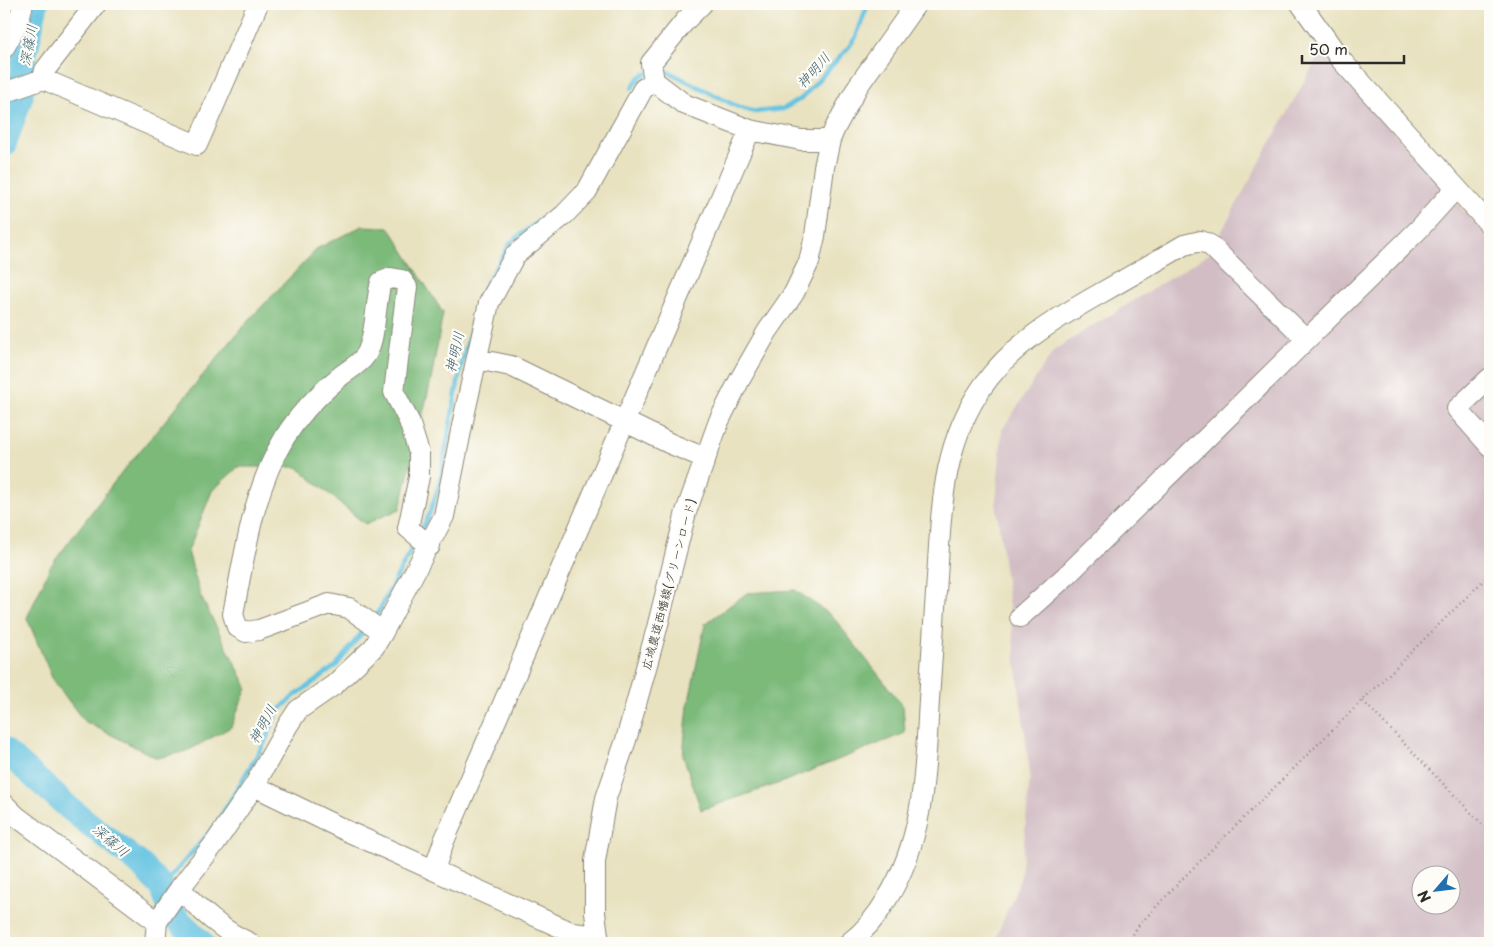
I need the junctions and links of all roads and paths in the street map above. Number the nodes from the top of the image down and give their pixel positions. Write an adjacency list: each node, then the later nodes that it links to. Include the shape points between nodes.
1 (23, 4): 7 (street, via 18,23)
2 (96, 4): 9 (street, via 45,70)
3 (258, 4): 9 (street, via 197,146)
4 (702, 4): 8 (street, via 685,21)
5 (916, 4): 12 (street, 広域農道西幡線(グリーンロード), via 858,86)
6 (1301, 4): 13 (street, via 1341,60)
7 (4, 48)
8 (653, 72): 11 (street, via 684,104); 16 (street, via 587,191 564,215 515,255 489,303)
9 (43, 79): 10 (street)
10 (4, 93)
11 (750, 130): 12 (street, via 801,140); 18 (street)
12 (830, 140): 20 (street, 広域農道西幡線(グリーンロード), via 809,262 794,293 739,381)
13 (1456, 188): 14 (street); 15 (street, via 1419,229)
14 (1490, 225)
15 (1306, 339): 23 (street, via 1067,575); 35 (street, via 1210,244 1201,241 1184,246 1055,320 1007,356 983,385 953,444 942,502 926,759 918,824 910,854 897,883 877,915)
16 (478, 359): 18 (street, via 511,366); 21 (street, via 444,516)
17 (1490, 378): 19 (street, via 1457,409)
18 (625, 422): 20 (street); 29 (street)
19 (1490, 446)
20 (705, 458): 32 (street, 広域農道西幡線(グリーンロード), via 686,512 631,721 606,798 595,861 595,913)
21 (423, 541): 24 (street); 24 (street, via 408,528 419,476 419,453 410,421 394,392 407,287 402,280 391,278 381,282 371,343 365,356 335,380 307,409 286,436 271,464 254,514 233,614 236,627 246,632 329,604 349,608)
22 (1490, 574): 25 (path)
23 (1020, 617)
24 (375, 627): 26 (street, via 374,647 334,684 298,710)
25 (1363, 701): 28 (path); 36 (path, via 1190,871 1138,926)
26 (254, 786): 29 (street); 30 (street)
27 (4, 804): 31 (street)
28 (1490, 832)
29 (434, 870): 32 (street, via 573,933)
30 (180, 888): 31 (street); 34 (street, via 197,907 241,940)
31 (157, 922): 33 (street)
32 (599, 939)
33 (155, 943)
34 (250, 943)
35 (849, 943)
36 (1128, 943)

